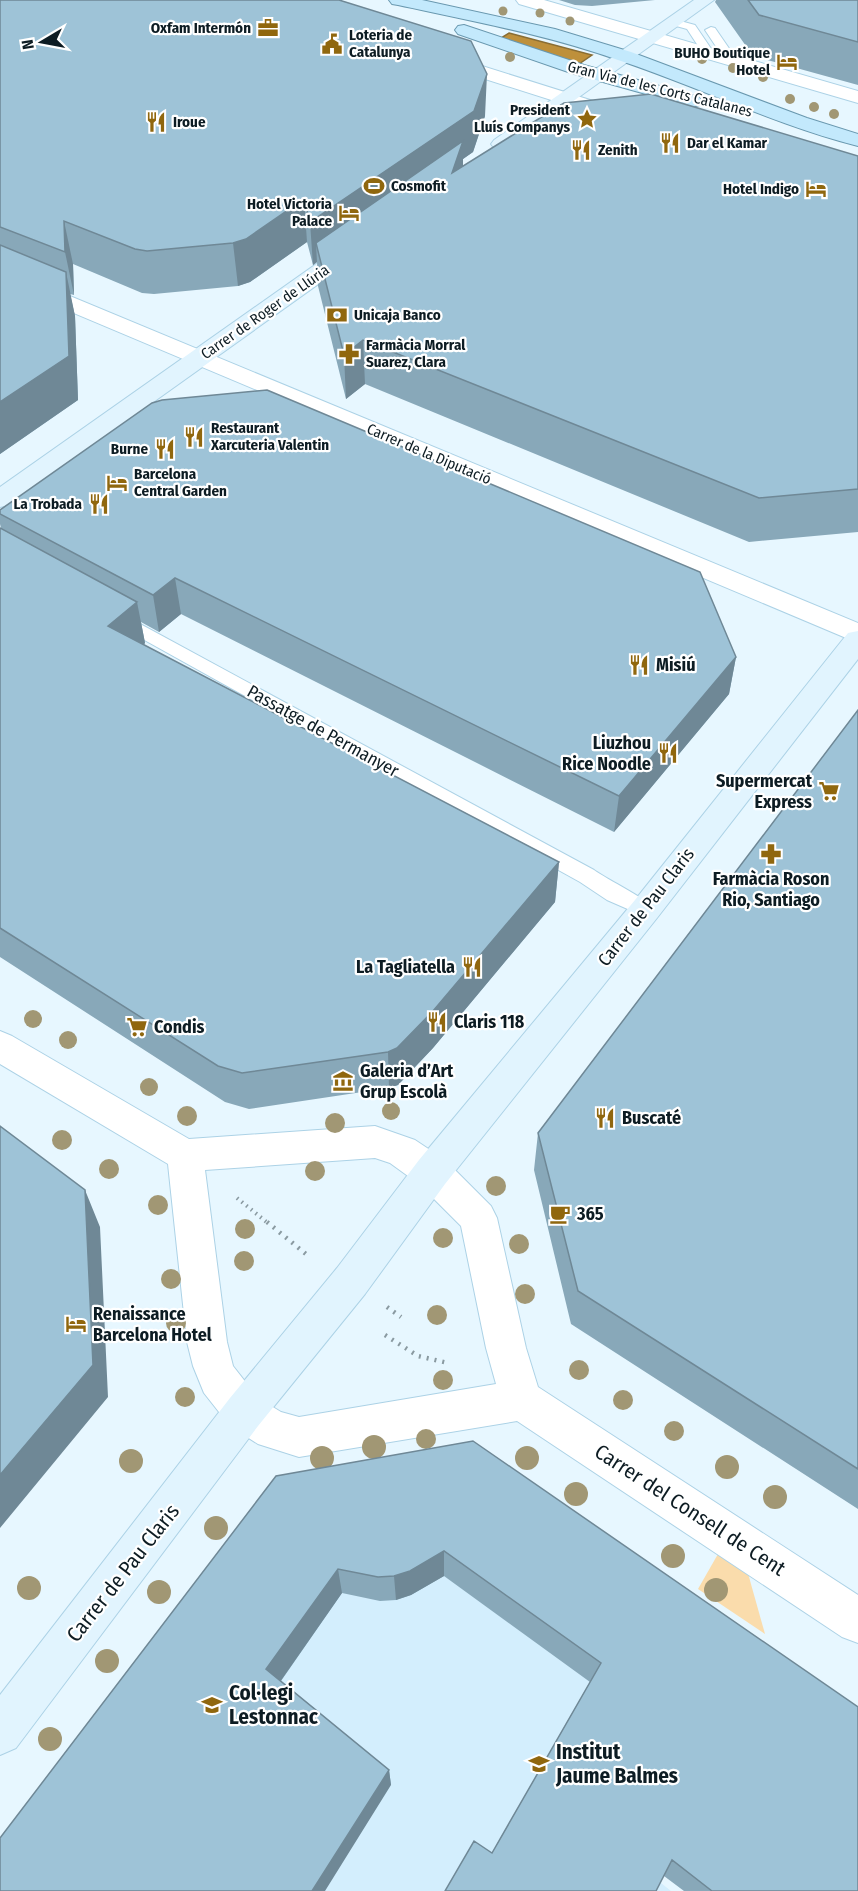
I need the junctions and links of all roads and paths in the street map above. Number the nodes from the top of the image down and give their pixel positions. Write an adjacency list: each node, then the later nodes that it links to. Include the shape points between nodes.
1 (387, 0): 12 (main road, Gran Via de les Corts Catalanes)
2 (398, 0): 10 (main road, Gran Via de les Corts Catalanes, via 549,33)
3 (525, 0): 7 (street)
4 (705, 0): 5 (main road)
5 (673, 22): 7 (main road); 8 (lane, via 691,27)
6 (711, 30): 11 (lane)
7 (650, 38): 8 (street); 10 (main road)
8 (708, 53): 11 (street)
9 (425, 55): 14 (street)
10 (625, 56): 12 (main road); 16 (main road, Gran Via de les Corts Catalanes)
11 (731, 60): 13 (street)
12 (597, 76): 14 (main road); 16 (main road, Gran Via de les Corts Catalanes, via 701,103)
13 (858, 97)
14 (566, 99): 15 (street); 18 (main road)
15 (635, 120)
16 (800, 122): 17 (main road, Gran Via de les Corts Catalanes)
17 (858, 140)
18 (483, 157)
19 (369, 238): 21 (main road, Carrer de Roger de Llúria)
20 (0, 274): 21 (street, Carrer de la Diputació)
21 (198, 358): 22 (main road, Carrer de Roger de Llúria); 24 (street, Carrer de la Diputació)
22 (0, 498)
23 (97, 607): 26 (lane, Passatge de Permanyer)
24 (858, 634)
25 (858, 640): 26 (main road, Carrer de Pau Claris)
26 (646, 909): 29 (main road, Carrer de Pau Claris)
27 (0, 1046): 28 (street)
28 (185, 1155): 29 (street, via 375,1142 402,1151); 30 (path); 32 (street, via 207,1342 218,1379)
29 (432, 1172): 31 (street, via 478,1218); 32 (main road, Carrer de Pau Claris, via 371,1256)
30 (306, 1254)
31 (521, 1400): 32 (street, via 299,1437 273,1430); 33 (street, Carrer del Consell de Cent)
32 (244, 1412): 34 (main road, Carrer de Pau Claris)
33 (858, 1621)
34 (0, 1732)

